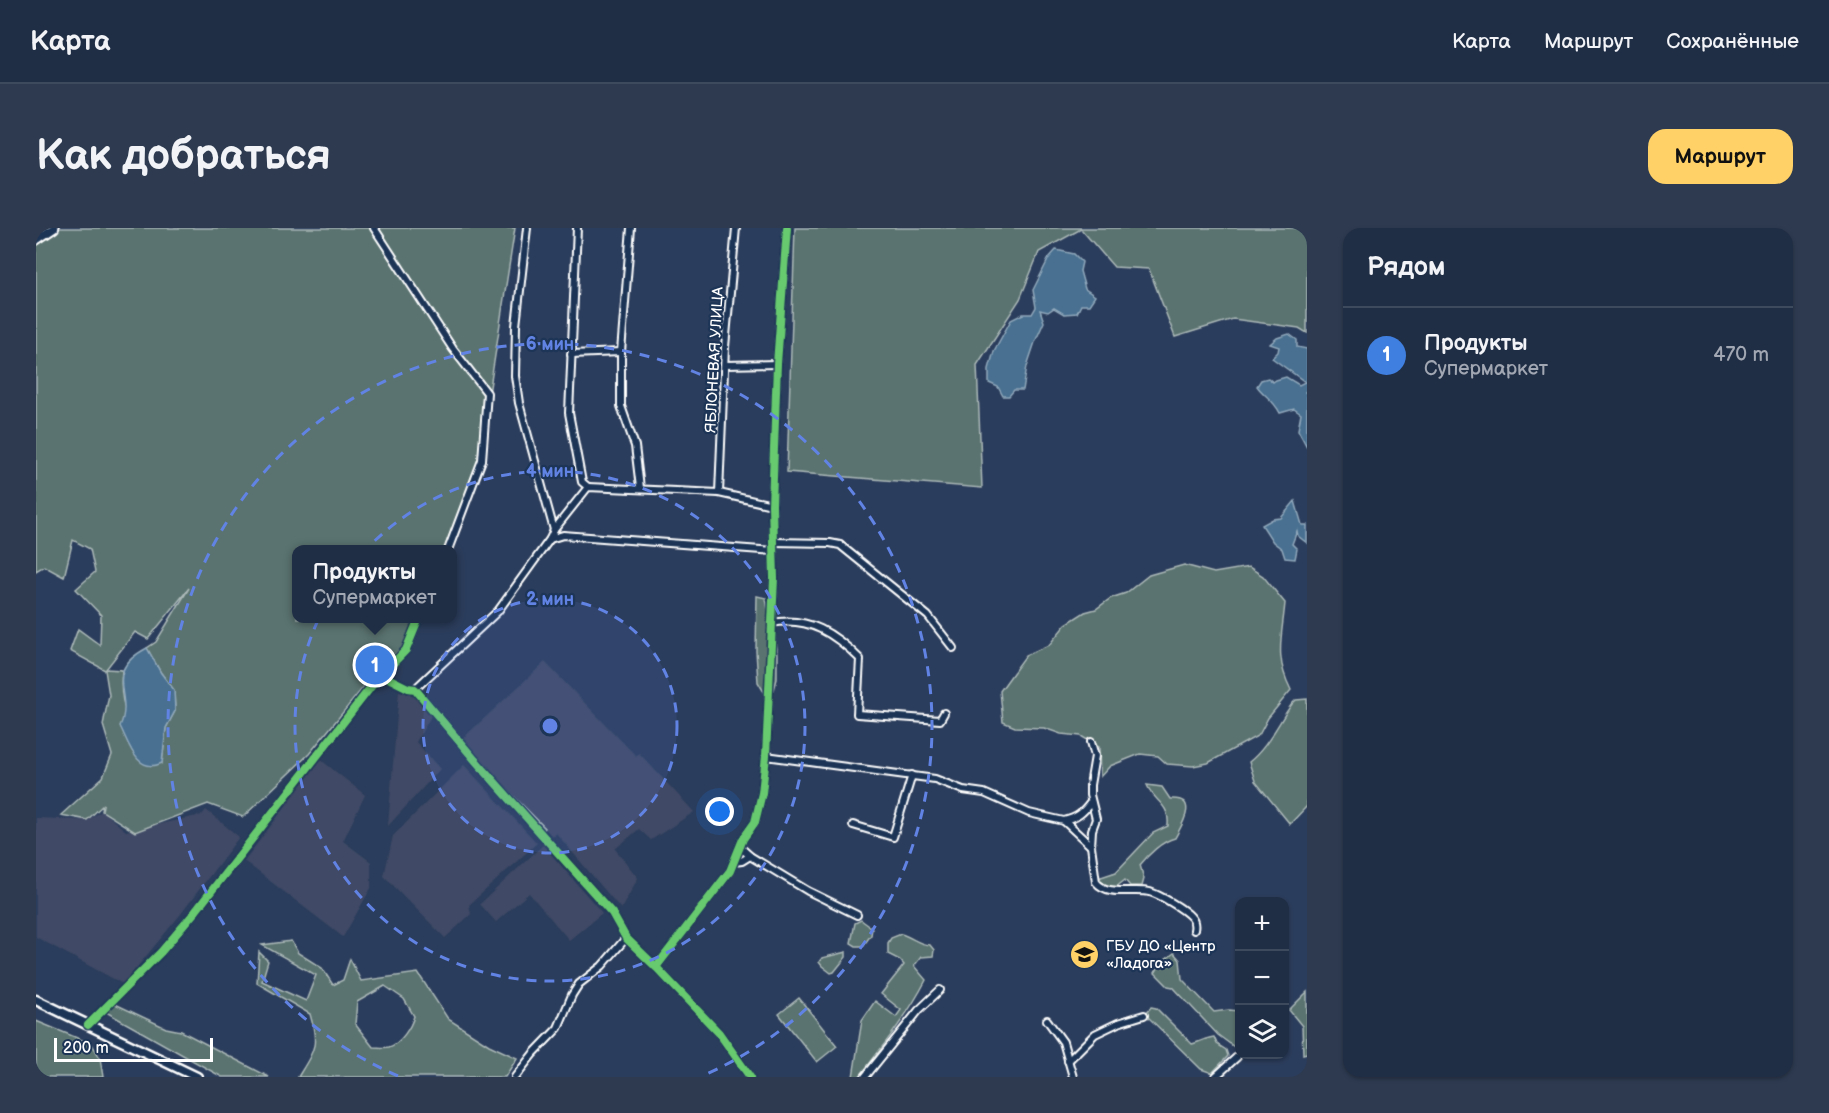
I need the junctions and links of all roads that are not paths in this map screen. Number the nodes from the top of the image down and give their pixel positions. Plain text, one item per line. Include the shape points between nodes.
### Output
1 (54, 228) edge
2 (374, 228) edge
3 (526, 228) edge
4 (577, 228) edge
5 (631, 228) edge
6 (736, 228) edge
7 (787, 228) edge
8 (36, 240) edge
9 (621, 352) junction
10 (571, 354) junction
11 (777, 364) junction
12 (725, 365) junction
13 (588, 487) junction
14 (640, 488) junction
15 (719, 494) junction
16 (772, 505) junction
17 (554, 530) junction
18 (550, 539) junction
19 (773, 542) junction
20 (450, 545) edge
21 (773, 551) junction
22 (417, 623) edge
23 (772, 623) junction
24 (953, 648) dead end
25 (382, 675) junction
26 (415, 689) junction
27 (945, 713) dead end
28 (1091, 742) dead end
29 (766, 756) junction
30 (912, 774) junction
31 (1091, 802) junction
32 (1064, 821) junction
33 (853, 825) dead end
34 (1091, 846) junction
35 (740, 847) junction
36 (750, 856) junction
37 (734, 862) junction
38 (857, 915) dead end
39 (1194, 930) dead end
40 (626, 938) junction
41 (656, 967) junction
42 (940, 990) dead end
43 (36, 1000) edge
44 (1144, 1015) dead end
45 (1047, 1020) dead end
46 (88, 1025) junction
47 (1235, 1059) edge
48 (1068, 1061) junction
49 (197, 1077) edge
50 (515, 1077) edge
51 (750, 1077) edge
52 (865, 1077) edge
53 (1073, 1077) edge
54 (1215, 1077) edge

1 - 8 street
2 - 20 street via 453,349 487,393 482,460
3 - 17 street via 515,376
4 - 10 street
5 - 9 street
6 - 12 street, ЯБЛОНЕВАЯ УЛИЦА
7 - 11 street
9 - 10 street
9 - 14 street via 621,406 635,446
10 - 13 street via 569,413 582,482
11 - 12 street
11 - 16 street
12 - 15 street, ЯБЛОНЕВАЯ УЛИЦА
13 - 14 street
13 - 17 street
14 - 15 street
15 - 16 street
16 - 19 street
17 - 18 street
18 - 21 street via 563,535
18 - 26 street via 498,611
19 - 21 street
19 - 24 street via 840,545 928,616
21 - 23 street
22 - 25 street via 405,650
23 - 27 street via 789,620 825,630 847,645 860,659 857,714 940,720
23 - 29 street
25 - 26 street
25 - 46 street via 195,912
26 - 40 street via 612,913
28 - 31 street via 1095,756
29 - 30 street
29 - 35 street via 759,812
30 - 32 street via 984,793 1023,811
30 - 33 street via 893,837
31 - 32 street via 1076,818
31 - 34 street via 1096,819
32 - 34 street
34 - 39 street via 1099,886 1111,891 1157,894 1191,917
35 - 36 street
35 - 37 street
36 - 37 street
36 - 38 street
37 - 41 street
40 - 41 street
40 - 50 street via 602,966 583,979 558,1028
41 - 51 street via 718,1033
42 - 52 street
43 - 46 main road
44 - 48 street via 1095,1034
45 - 48 street via 1063,1042
46 - 49 main road
47 - 54 street
48 - 53 street

